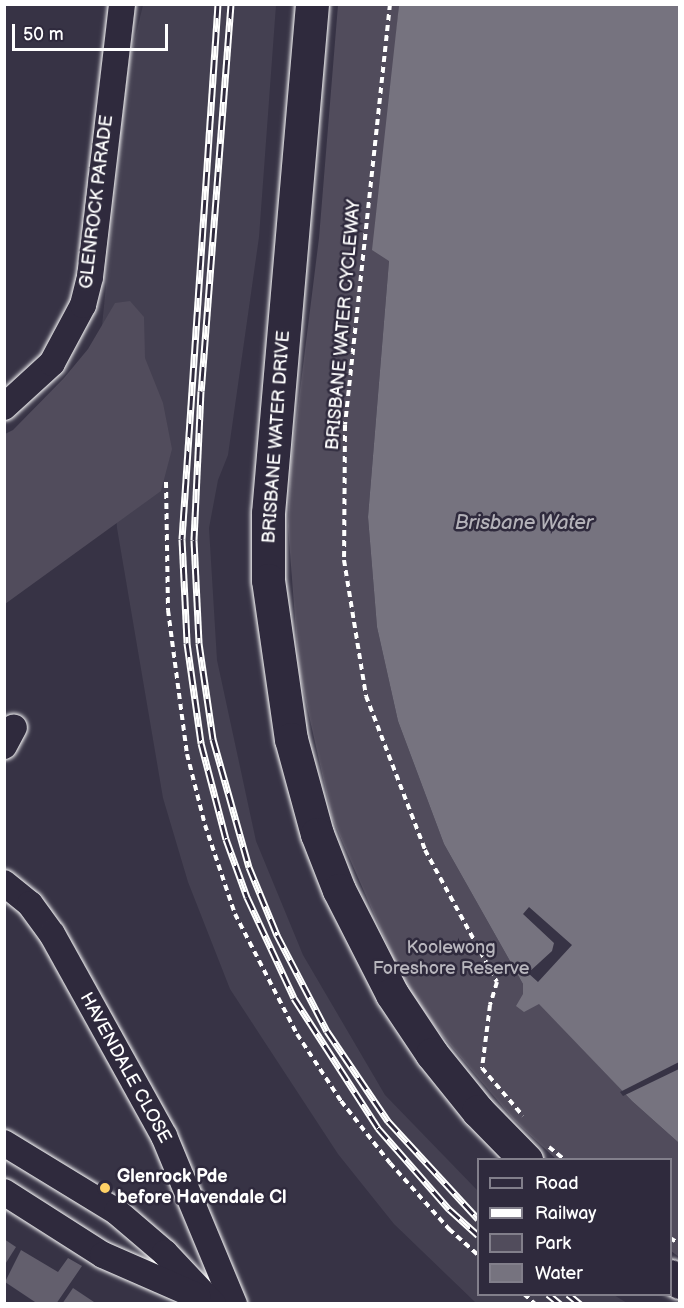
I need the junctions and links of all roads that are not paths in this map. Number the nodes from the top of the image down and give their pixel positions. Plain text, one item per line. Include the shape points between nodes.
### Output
1 (122, 4) edge
2 (312, 4) edge
3 (4, 407) edge
4 (4, 883) edge
5 (4, 1143) edge
6 (534, 1149) edge
7 (4, 1192) edge
8 (212, 1304) edge
9 (234, 1304) edge

1 - 3 street, GLENROCK PARADE via 90,277 83,305 52,363 16,401
2 - 6 main road, BRISBANE WATER DRIVE via 268,513 270,591 291,739 311,813 339,890 392,994 478,1111
4 - 9 street, HAVENDALE CLOSE via 30,904 52,934 164,1136
5 - 8 street via 117,1212 165,1253
7 - 8 street via 103,1255

